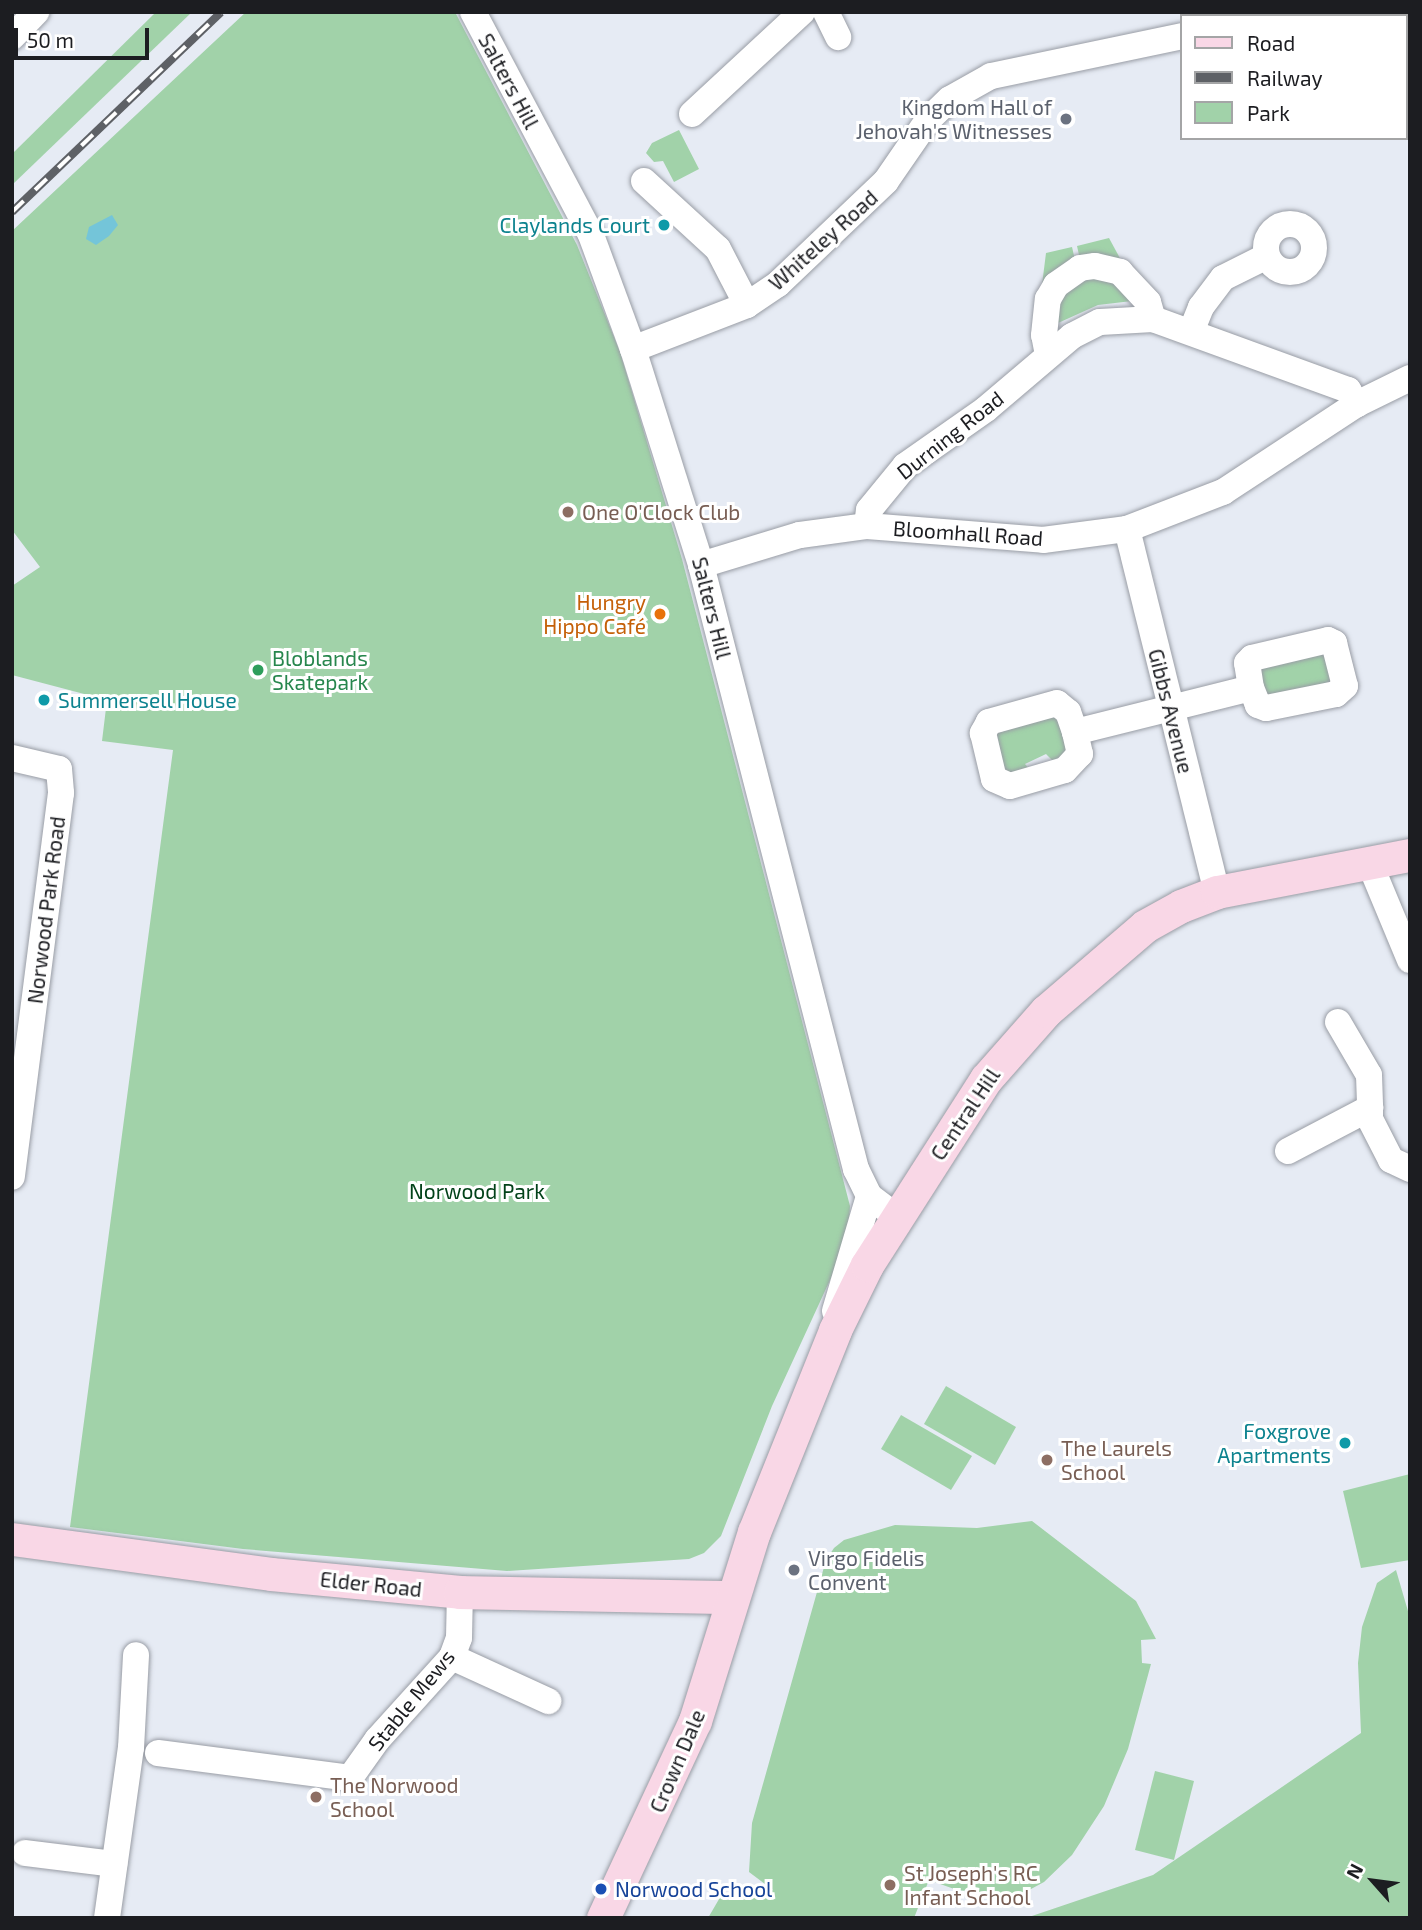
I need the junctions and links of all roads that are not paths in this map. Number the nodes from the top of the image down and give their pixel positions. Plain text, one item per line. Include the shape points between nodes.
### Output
1 (36, 12) edge
2 (473, 12) edge
3 (802, 12) edge
4 (826, 12) edge
5 (1180, 34) edge
6 (12, 37) edge
7 (838, 37) dead end
8 (692, 114) dead end
9 (644, 181) dead end
10 (1267, 256) dead end
11 (747, 305) junction
12 (1153, 319) junction
13 (1191, 332) junction
14 (633, 349) junction
15 (1048, 355) junction
16 (1410, 378) edge
17 (1357, 404) junction
18 (867, 526) junction
19 (1127, 529) junction
20 (701, 565) junction
21 (1251, 688) dead end
22 (1171, 709) junction
23 (1075, 732) dead end
24 (12, 758) edge
25 (1410, 855) edge
26 (1370, 864) junction
27 (1217, 892) junction
28 (1410, 960) edge
29 (1338, 1022) dead end
30 (1370, 1108) junction
31 (1288, 1151) dead end
32 (1410, 1169) edge
33 (12, 1177) edge
34 (869, 1196) junction
35 (897, 1217) junction
36 (835, 1330) junction
37 (12, 1539) edge
38 (460, 1592) junction
39 (732, 1597) junction
40 (136, 1655) dead end
41 (452, 1657) junction
42 (548, 1701) dead end
43 (158, 1753) dead end
44 (24, 1853) dead end
45 (114, 1864) junction
46 (107, 1918) edge
47 (603, 1918) edge

1 - 6 street
2 - 14 street, Salters Hill via 591,235
3 - 8 street
4 - 7 street
5 - 11 street, Whiteley Road via 991,76 950,99 928,120 886,181 848,223
9 - 11 street via 718,249
10 - 13 street via 1223,278 1201,307
11 - 14 street, Whiteley Road
12 - 13 street, Durning Road
12 - 15 street, Durning Road via 1100,322
12 - 15 street via 1148,302 1120,272 1080,268 1056,285 1048,299 1044,335
13 - 17 street, Durning Road via 1348,390
14 - 20 street, Salters Hill
15 - 18 street, Durning Road via 986,409 905,467 869,510
16 - 17 street, Bloomhall Road
17 - 19 street, Bloomhall Road via 1223,492
18 - 19 street, Bloomhall Road via 1043,540
18 - 20 street, Bloomhall Road via 800,536
19 - 22 street, Gibbs Avenue
20 - 34 street, Salters Hill via 846,1129
21 - 22 street
22 - 23 street
22 - 27 street, Gibbs Avenue
24 - 33 street, Norwood Park Road via 59,769 61,793
25 - 26 main road, Central Hill
26 - 27 main road, Central Hill
26 - 28 street
27 - 35 main road, Central Hill via 1145,926 1046,1012 986,1079
29 - 30 street via 1369,1075
30 - 31 street
30 - 32 street via 1370,1119 1391,1160
34 - 35 street
34 - 36 street via 861,1214 859,1240 835,1303
35 - 36 main road, Central Hill
36 - 39 main road, Central Hill via 771,1486
37 - 38 main road, Elder Road via 271,1574
38 - 39 main road, Elder Road
38 - 41 street, Stable Mews via 458,1638
39 - 47 main road, Crown Dale via 695,1721
40 - 45 street via 131,1748
41 - 42 street
41 - 43 street, Stable Mews via 350,1778
44 - 45 street
45 - 46 street

